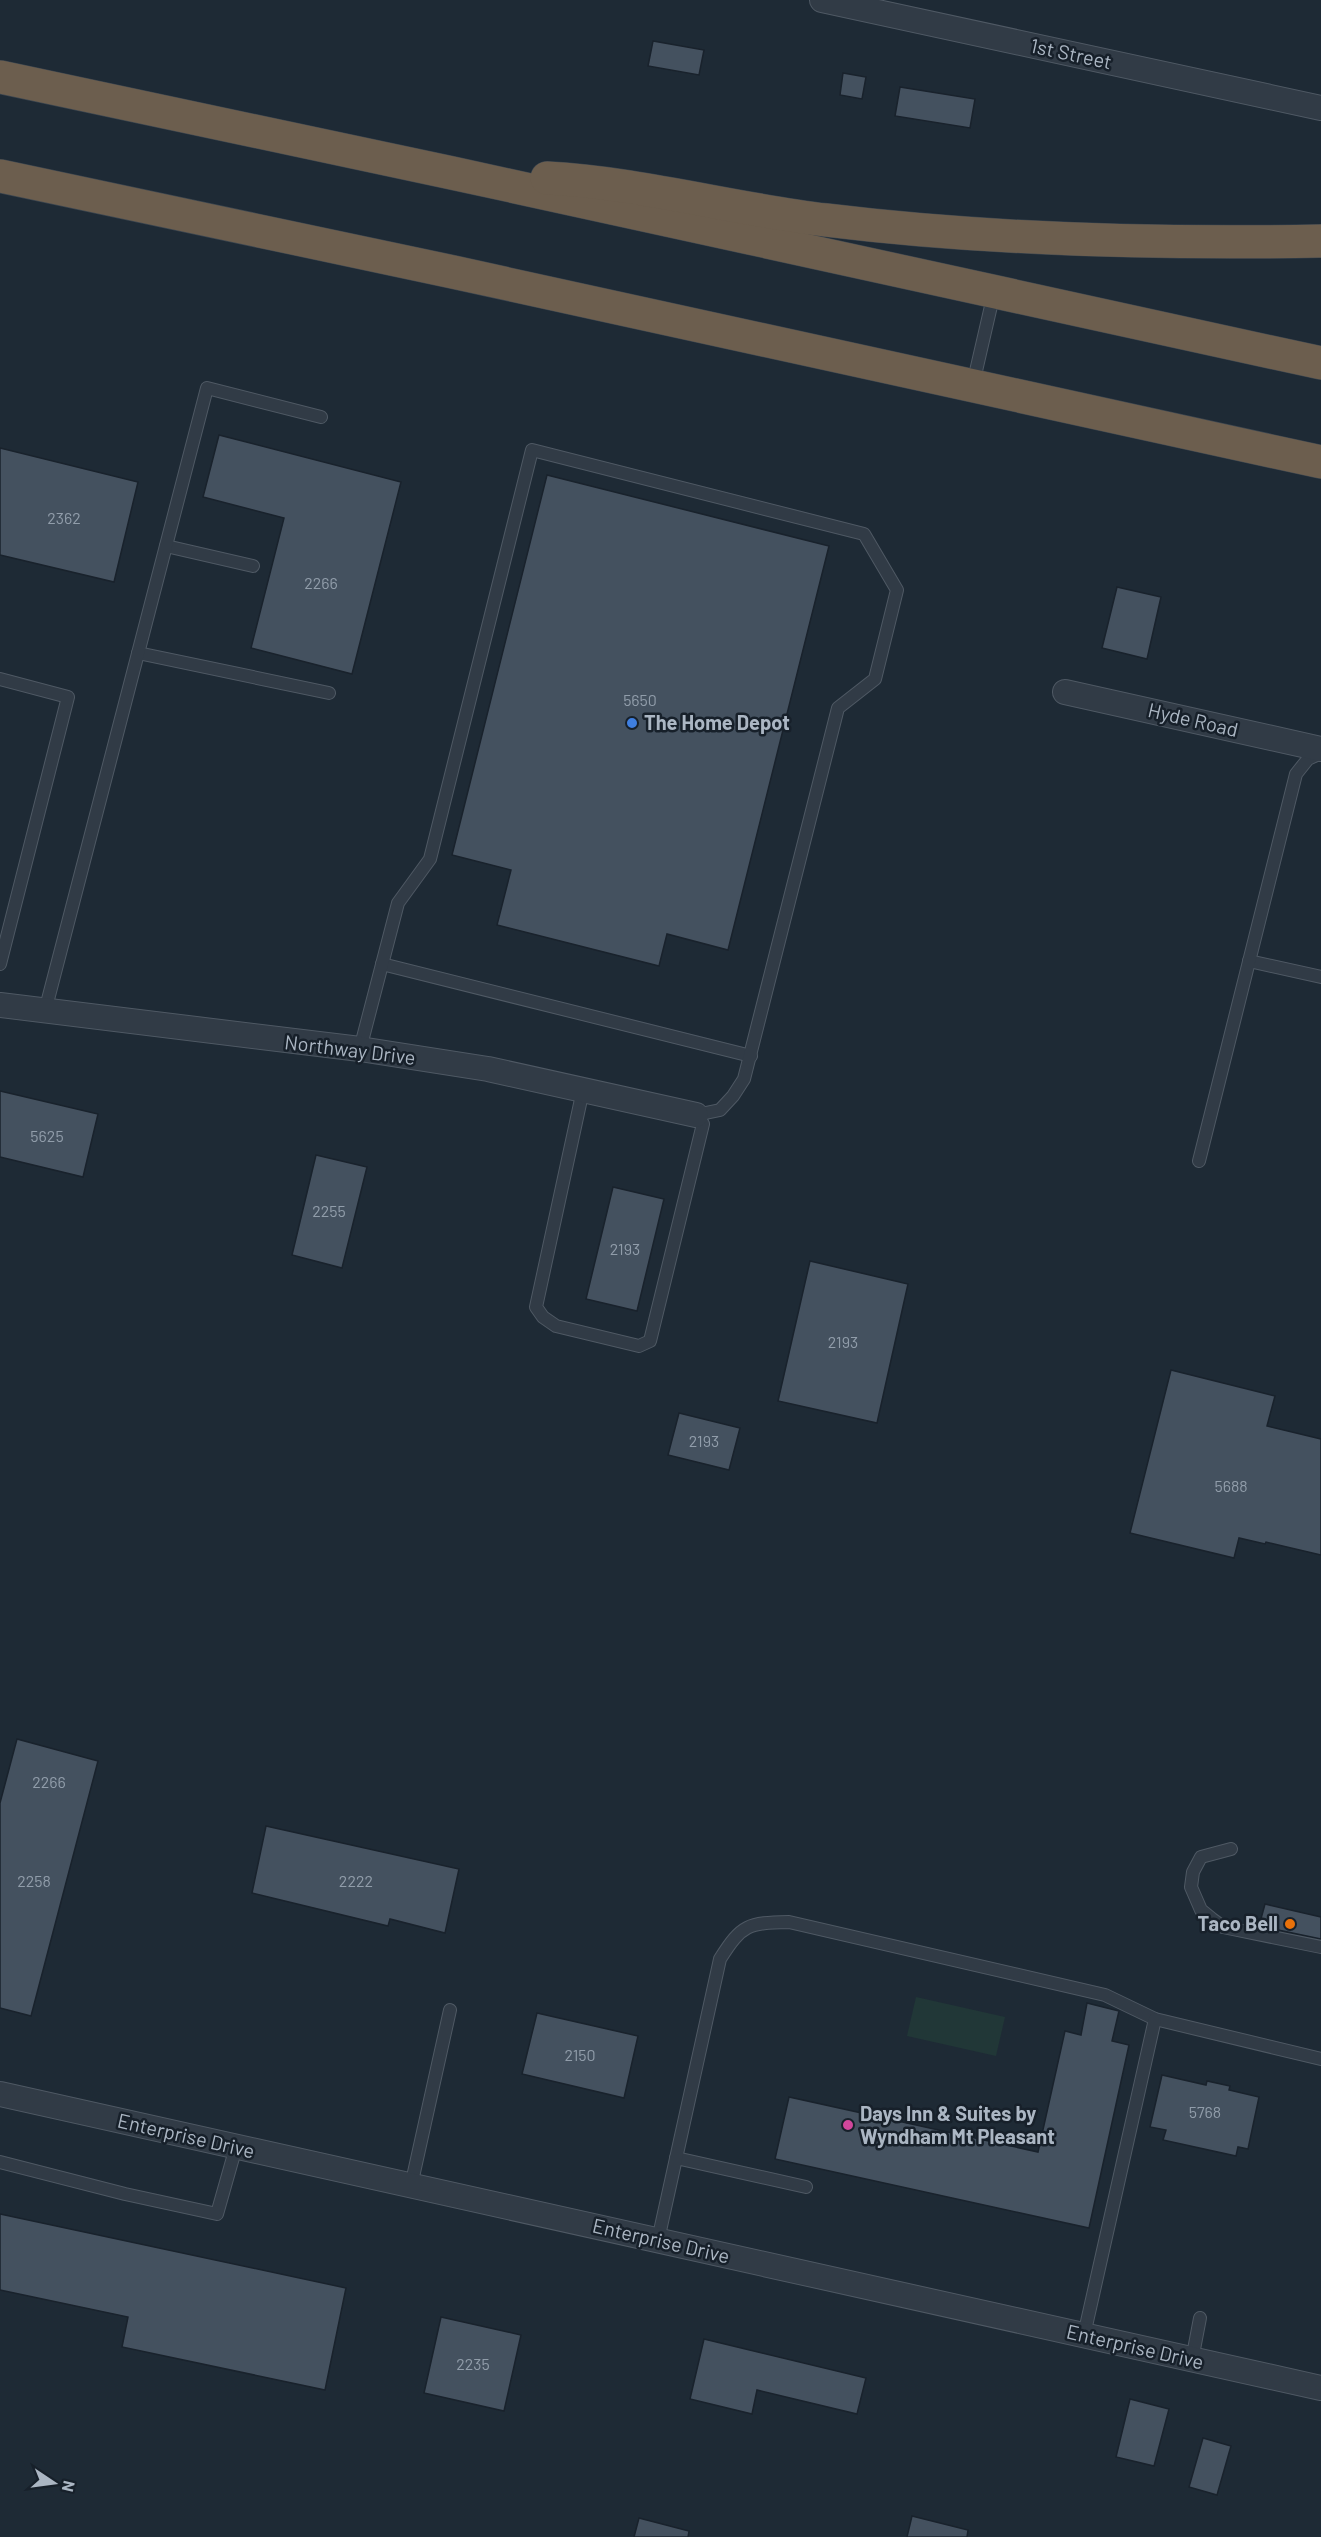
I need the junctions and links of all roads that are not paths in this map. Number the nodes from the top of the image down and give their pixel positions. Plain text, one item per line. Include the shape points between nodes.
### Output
1 (822, 0) edge
2 (0, 78) edge
3 (1321, 108) edge
4 (452, 173) junction
5 (0, 176) edge
6 (1321, 240) edge
7 (994, 291) junction
8 (1321, 363) edge
9 (973, 386) junction
10 (321, 417) dead end
11 (1321, 462) edge
12 (166, 546) junction
13 (253, 566) dead end
14 (138, 653) junction
15 (0, 679) edge
16 (1065, 692) dead end
17 (329, 693) dead end
18 (1321, 751) edge
19 (1249, 961) junction
20 (0, 964) edge
21 (382, 964) junction
22 (1321, 977) edge
23 (0, 1005) edge
24 (45, 1011) junction
25 (360, 1049) junction
26 (751, 1056) junction
27 (583, 1090) junction
28 (696, 1115) junction
29 (1199, 1161) dead end
30 (1231, 1849) dead end
31 (1321, 1947) edge
32 (450, 2010) dead end
33 (1155, 2019) junction
34 (1321, 2059) edge
35 (0, 2094) edge
36 (236, 2147) junction
37 (676, 2158) junction
38 (0, 2162) edge
39 (411, 2186) junction
40 (806, 2187) dead end
41 (658, 2240) junction
42 (1200, 2318) dead end
43 (1084, 2335) junction
44 (1192, 2360) junction
45 (1321, 2388) edge

1 - 3 street, 1st Street
2 - 4 highway
4 - 6 highway via 593,180 825,220 928,230 1179,243
4 - 7 highway
5 - 9 highway
7 - 8 highway
7 - 9 lane
9 - 11 highway
10 - 12 lane via 207,388
12 - 13 lane
12 - 14 lane
14 - 17 lane
14 - 24 lane
15 - 20 lane via 68,697
16 - 18 street, Hyde Road
18 - 19 lane via 1296,774
19 - 22 lane
19 - 29 lane
21 - 25 lane
21 - 26 lane
21 - 26 lane via 398,903 430,859 532,450 864,534 897,590 875,679 838,708
23 - 24 street, Northway Drive
24 - 25 street, Northway Drive
25 - 27 street, Northway Drive via 488,1069
26 - 28 lane via 744,1079 727,1103 720,1110
27 - 28 street, Northway Drive
27 - 28 lane via 536,1307 556,1326 639,1346 650,1341 680,1224 703,1124
30 - 31 lane via 1201,1857 1193,1872 1191,1887 1201,1910 1223,1927
32 - 39 lane
33 - 34 lane
33 - 37 lane via 1105,1995 789,1922 759,1922 736,1935 720,1959
33 - 43 lane
35 - 36 street, Enterprise Drive
36 - 38 lane via 217,2214
36 - 39 street, Enterprise Drive
37 - 40 lane
37 - 41 lane
39 - 41 street, Enterprise Drive
41 - 43 street, Enterprise Drive
42 - 44 lane
43 - 44 street, Enterprise Drive
44 - 45 street, Enterprise Drive

